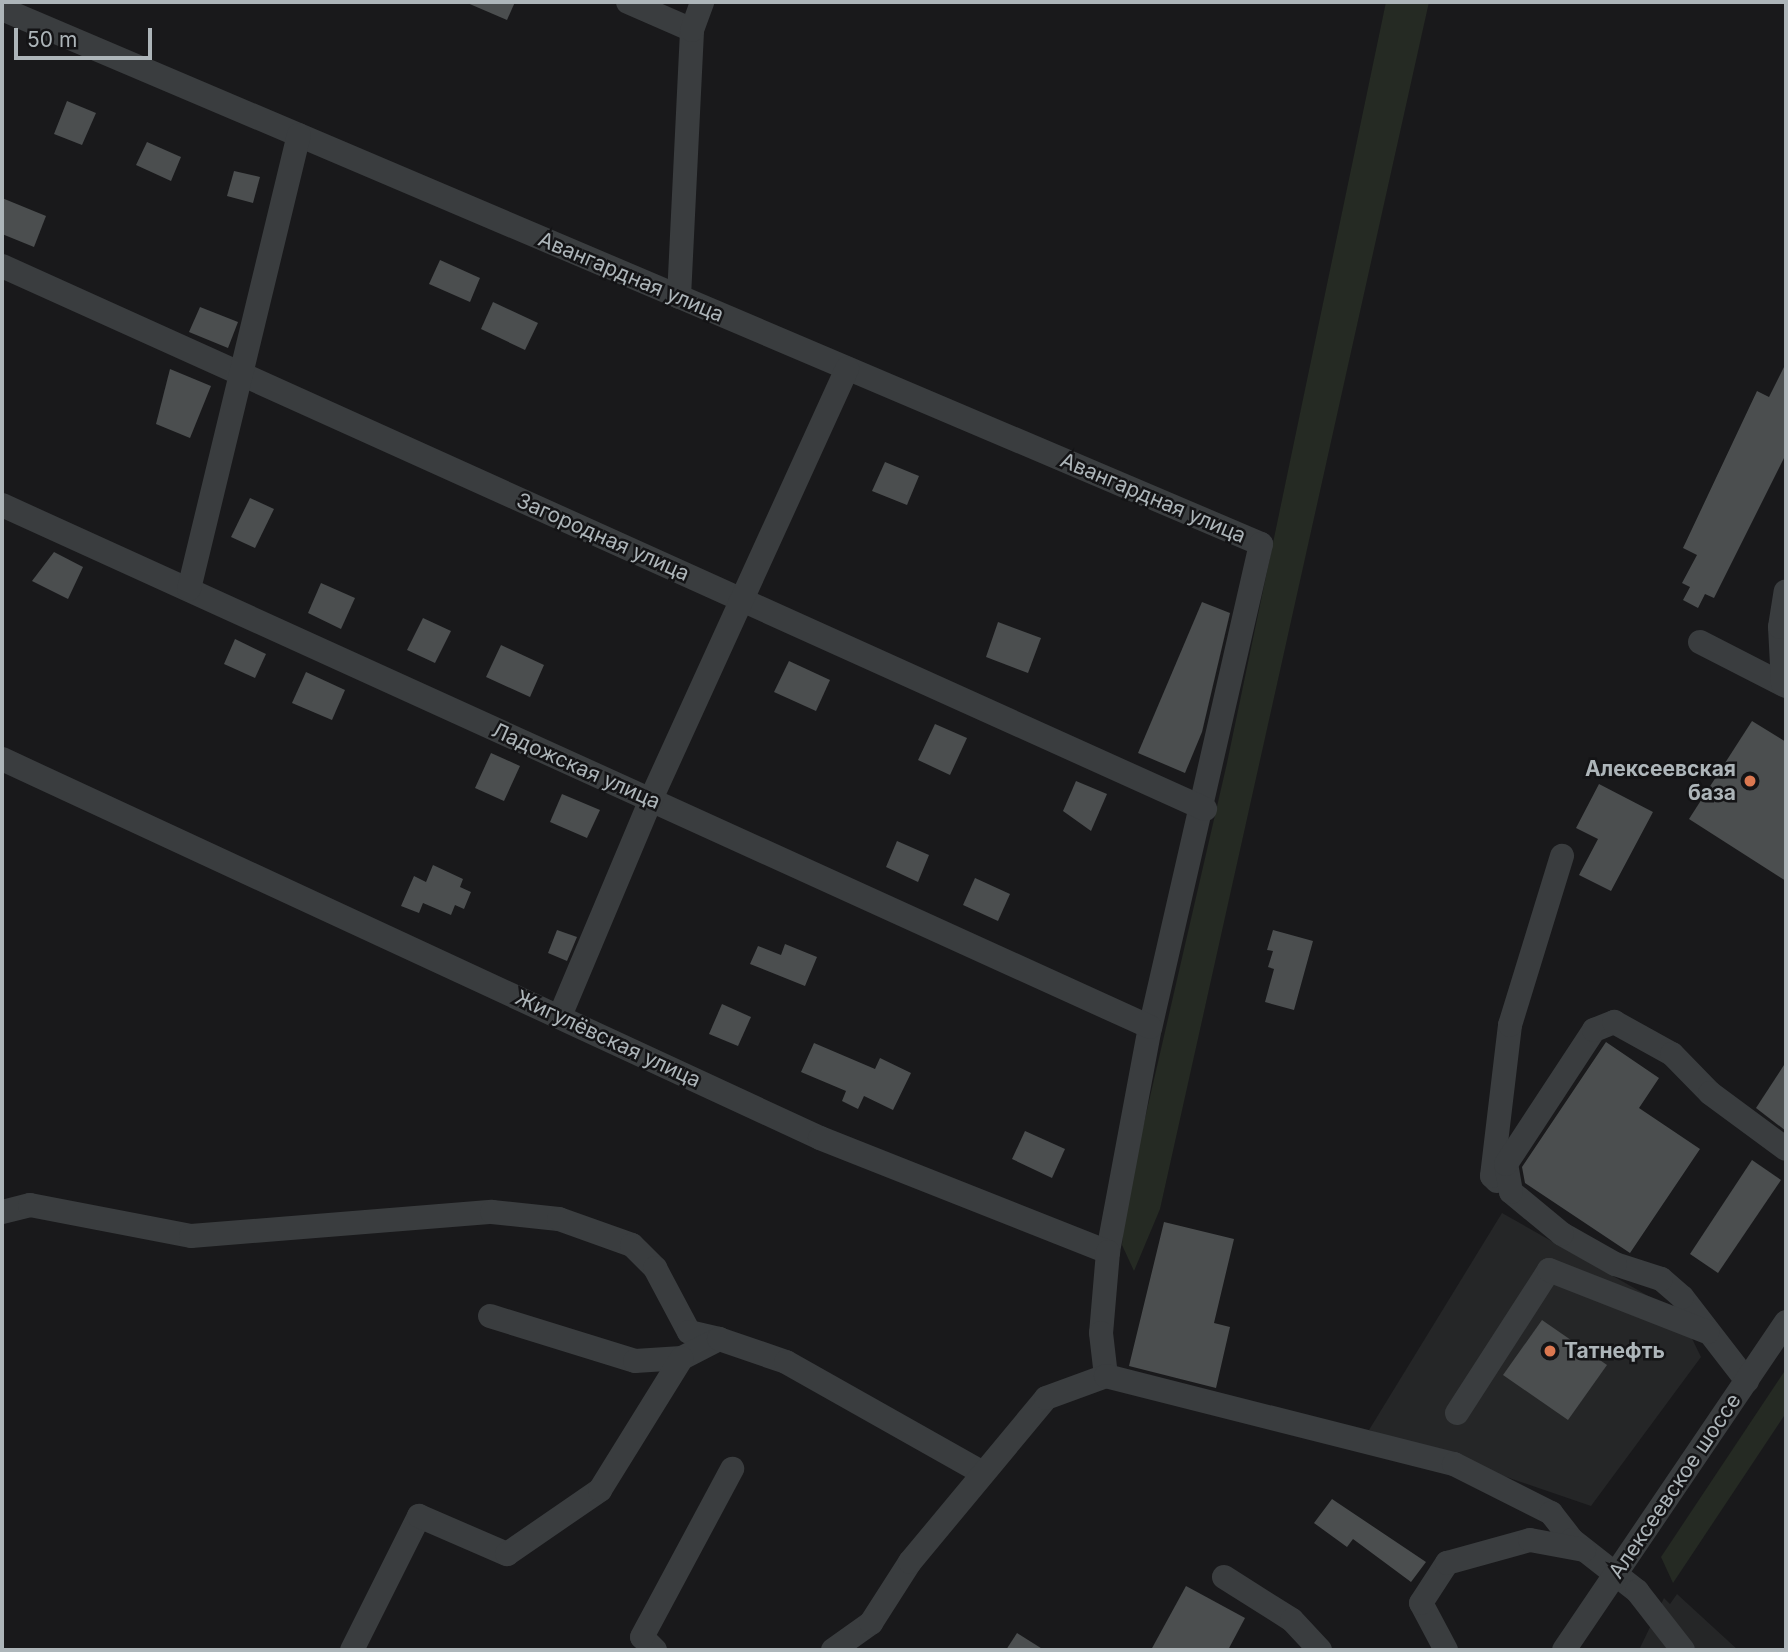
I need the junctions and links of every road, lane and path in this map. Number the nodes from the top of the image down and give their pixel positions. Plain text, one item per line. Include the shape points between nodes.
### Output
1 (628, 2) edge
2 (702, 2) edge
3 (2, 9) edge
4 (692, 30) junction
5 (299, 135) junction
6 (2, 266) edge
7 (678, 297) junction
8 (848, 368) junction
9 (245, 376) junction
10 (2, 505) edge
11 (189, 589) junction
12 (1786, 591) edge
13 (743, 601) junction
14 (1700, 642) dead end
15 (1785, 685) edge
16 (2, 759) edge
17 (651, 799) junction
18 (1205, 809) junction
19 (1562, 856) dead end
20 (561, 1016) junction
21 (1150, 1027) junction
22 (1786, 1149) edge
23 (1511, 1192) junction
24 (2, 1212) edge
25 (1108, 1252) junction
26 (490, 1316) dead end
27 (1786, 1322) edge
28 (1708, 1332) junction
29 (719, 1339) junction
30 (682, 1358) junction
31 (1106, 1376) junction
32 (1747, 1381) junction
33 (1457, 1413) dead end
34 (732, 1469) dead end
35 (983, 1473) junction
36 (1584, 1550) junction
37 (1614, 1575) junction
38 (1224, 1577) dead end
39 (1577, 1644) edge
40 (352, 1650) edge
41 (656, 1650) edge
42 (833, 1650) edge
43 (1320, 1650) edge
44 (1446, 1650) edge
45 (1683, 1650) edge

1 - 4 street
2 - 4 street
3 - 5 street, Авангардная улица
4 - 7 street
5 - 7 street, Авангардная улица
5 - 9 street
6 - 9 street, Загородная улица
7 - 8 street, Авангардная улица
8 - 13 street
8 - 18 street, Авангардная улица via 1261,544
9 - 11 street
9 - 13 street, Загородная улица
10 - 11 street, Ладожская улица
11 - 17 street, Ладожская улица
12 - 15 street via 1780,627
13 - 17 street
13 - 18 street, Загородная улица
14 - 15 street
16 - 20 street, Жигулёвская улица
17 - 20 street
17 - 21 street, Ладожская улица
18 - 21 street
19 - 23 street via 1510,1025 1492,1176
20 - 25 street, Жигулёвская улица via 820,1138
21 - 25 street
22 - 23 street via 1710,1093 1672,1054 1614,1022 1594,1030 1531,1118 1506,1164
23 - 28 street via 1562,1234 1615,1264 1661,1279
24 - 29 street via 30,1205 191,1236 492,1212 559,1219 632,1245 655,1268 690,1332
25 - 31 street via 1101,1333
26 - 30 street via 635,1362
27 - 32 street, Алексеевское шоссе
28 - 32 street
28 - 33 street via 1549,1270
29 - 30 street
29 - 35 street via 786,1362
30 - 40 street via 600,1490 507,1554 419,1516
31 - 35 street via 1046,1398
31 - 36 street via 1454,1464 1551,1513
32 - 37 street, Алексеевское шоссе
34 - 41 street via 642,1637
35 - 42 street via 911,1562 871,1623
36 - 37 street
36 - 44 street via 1530,1540 1447,1563 1421,1603
37 - 39 street, Алексеевское шоссе
37 - 45 street via 1637,1591
38 - 43 street via 1292,1620

